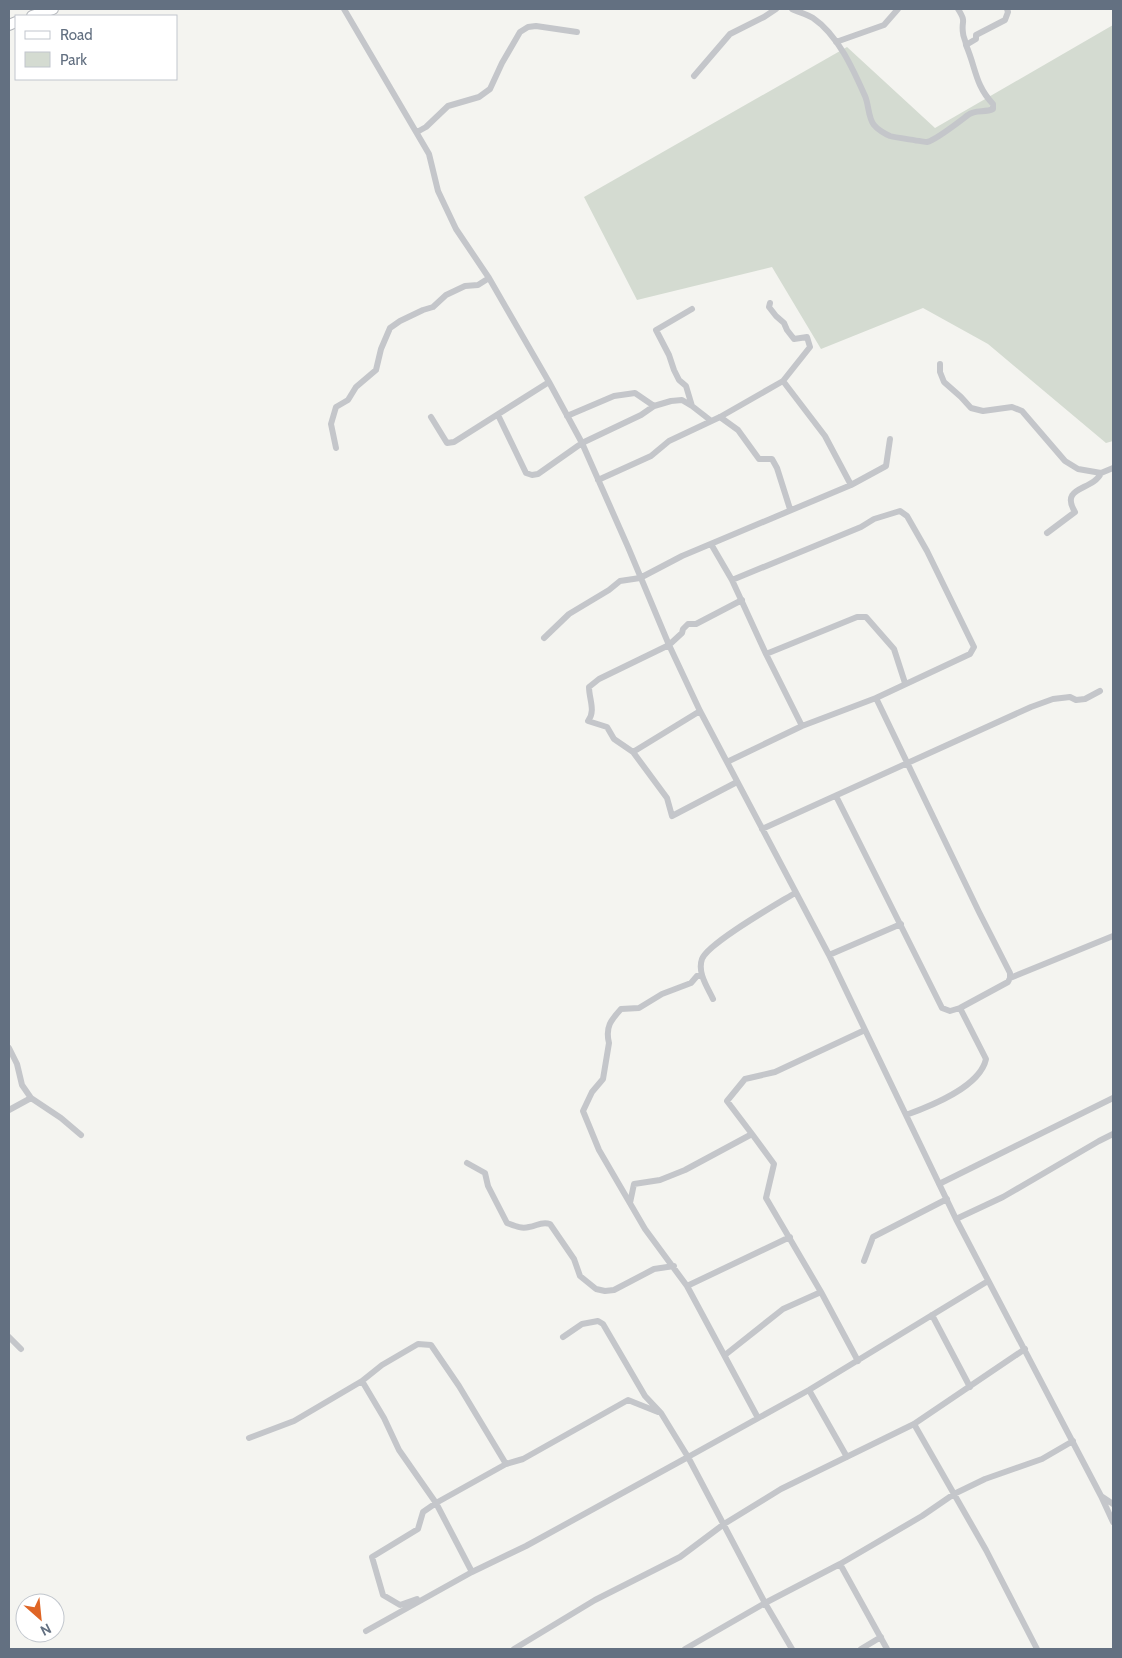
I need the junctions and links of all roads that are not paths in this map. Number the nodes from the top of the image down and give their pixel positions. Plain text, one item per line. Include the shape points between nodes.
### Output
1 (53, 9) edge
2 (344, 9) edge
3 (776, 9) edge
4 (792, 9) edge
5 (898, 9) edge
6 (958, 9) edge
7 (1006, 9) edge
8 (35, 15) edge
9 (577, 32) dead end
10 (836, 42) junction
11 (966, 45) junction
12 (694, 76) dead end
13 (417, 132) junction
14 (489, 278) junction
15 (770, 303) dead end
16 (692, 309) dead end
17 (940, 364) dead end
18 (783, 381) junction
19 (549, 382) junction
20 (654, 406) junction
21 (692, 406) junction
22 (498, 415) junction
23 (568, 416) junction
24 (431, 417) dead end
25 (720, 417) junction
26 (710, 420) junction
27 (890, 439) dead end
28 (582, 443) junction
29 (336, 448) dead end
30 (1113, 468) edge
31 (1101, 474) junction
32 (598, 480) junction
33 (851, 485) junction
34 (790, 509) junction
35 (1047, 533) dead end
36 (712, 544) junction
37 (640, 578) junction
38 (732, 580) junction
39 (742, 600) junction
40 (544, 638) dead end
41 (669, 645) junction
42 (766, 654) junction
43 (905, 683) junction
44 (1100, 691) dead end
45 (876, 698) junction
46 (700, 711) junction
47 (802, 726) junction
48 (633, 752) junction
49 (727, 762) junction
50 (907, 764) junction
51 (737, 782) junction
52 (836, 796) junction
53 (762, 829) junction
54 (795, 893) junction
55 (901, 924) junction
56 (1113, 936) edge
57 (829, 955) junction
58 (702, 975) junction
59 (1010, 978) junction
60 (713, 999) dead end
61 (960, 1008) junction
62 (865, 1030) junction
63 (9, 1048) edge
64 (31, 1098) junction
65 (1113, 1098) edge
66 (9, 1110) edge
67 (906, 1115) junction
68 (752, 1134) junction
69 (1113, 1134) edge
70 (81, 1135) dead end
71 (467, 1163) dead end
72 (940, 1184) junction
73 (947, 1199) junction
74 (630, 1203) junction
75 (956, 1218) junction
76 (790, 1237) junction
77 (864, 1261) dead end
78 (674, 1266) junction
79 (988, 1281) junction
80 (687, 1286) junction
81 (821, 1292) junction
82 (932, 1315) junction
83 (9, 1337) edge
84 (563, 1337) dead end
85 (21, 1349) dead end
86 (1025, 1349) junction
87 (725, 1355) junction
88 (858, 1361) junction
89 (362, 1381) junction
90 (970, 1386) junction
91 (809, 1390) junction
92 (661, 1413) junction
93 (758, 1418) junction
94 (914, 1424) junction
95 (249, 1438) dead end
96 (1073, 1442) junction
97 (688, 1457) junction
98 (847, 1457) junction
99 (506, 1464) junction
100 (954, 1494) junction
101 (1101, 1496) junction
102 (436, 1503) junction
103 (1113, 1504) edge
104 (1113, 1522) edge
105 (724, 1524) junction
106 (840, 1564) junction
107 (472, 1572) junction
108 (438, 1590) junction
109 (765, 1603) junction
110 (366, 1631) dead end
111 (881, 1637) junction
112 (696, 1647) edge
113 (514, 1649) edge
114 (685, 1649) edge
115 (792, 1649) edge
116 (861, 1649) edge
117 (887, 1649) edge
118 (1038, 1649) edge

1 - 8 main road
2 - 13 street
3 - 12 street via 730,34
4 - 10 street via 812,17
5 - 10 street via 884,25
6 - 11 street via 964,22 962,34
7 - 11 street via 1005,20 976,35 976,39
9 - 13 street via 528,27 520,32 490,89 479,97 448,106
10 - 11 street via 866,98 874,125 890,137 925,143 969,114 993,109 976,78
13 - 14 street via 429,154 438,191 456,230
14 - 19 street
14 - 29 street via 446,295 433,307 390,328 376,370 356,387 348,400 336,407 331,424
15 - 18 street via 769,307 794,339 807,337 810,347
16 - 21 street via 656,330 679,380 686,386
17 - 31 street via 944,382 971,408 983,412 1012,407 1022,411 1065,461 1078,469
18 - 25 street
18 - 33 street via 825,436
19 - 22 street
19 - 23 street
20 - 21 street via 682,400
20 - 23 street via 635,393 614,396
20 - 28 street
21 - 26 street
22 - 24 street via 447,443
22 - 28 street via 526,473 532,475
23 - 28 street
25 - 26 street
25 - 34 street via 738,430 759,459 772,459
26 - 32 street via 669,441 651,456
27 - 33 street via 886,466
28 - 32 street
30 - 31 street
31 - 35 street via 1099,479 1073,493 1070,499 1075,512
32 - 37 street
33 - 34 street
34 - 36 street
36 - 37 street
36 - 38 street
37 - 40 street via 620,581 569,614
37 - 41 street
38 - 39 street
38 - 43 street via 900,511 907,516 927,551 974,647 970,654
39 - 41 street via 696,624 688,624
39 - 42 street
41 - 46 street
41 - 48 street via 599,679 589,688 592,708 588,721 607,727 614,739
42 - 43 street via 857,617 866,617 894,649
42 - 47 street
43 - 45 street
44 - 50 street via 1085,699 1053,699 1031,707
45 - 47 street
45 - 50 street
46 - 48 street
46 - 49 street
47 - 49 street
48 - 51 street via 667,798 672,816
49 - 51 street
50 - 52 street
50 - 59 street
51 - 53 street
52 - 53 street
52 - 55 street
53 - 54 street
54 - 57 street
54 - 58 street via 721,940 702,958
55 - 57 street
55 - 61 street via 942,1008 950,1011
56 - 59 street
57 - 62 street
58 - 60 street
58 - 74 street via 639,1008 621,1009 608,1026 610,1043 603,1079 582,1111 599,1150
59 - 61 street
61 - 67 street via 986,1059 984,1068 965,1086
62 - 67 street
62 - 68 street via 775,1072 745,1079 727,1101
63 - 64 street via 22,1085
64 - 66 street
64 - 70 street
65 - 72 street
67 - 72 street
68 - 74 street via 685,1170 660,1180 634,1184
68 - 76 street via 774,1164 766,1198
69 - 75 street via 1003,1197
71 - 78 street via 485,1174 507,1223 521,1228 543,1222 550,1224 574,1258 580,1276 596,1288 614,1290 654,1269
72 - 73 street
73 - 75 street
73 - 77 street via 873,1237
74 - 78 street
75 - 79 street
76 - 80 street
76 - 81 street
78 - 80 street
79 - 82 street
79 - 86 street
80 - 87 street
81 - 87 street via 783,1309
81 - 88 street
82 - 88 street
82 - 90 street
83 - 85 street
84 - 92 street via 582,1324 598,1321 603,1324 645,1396
86 - 90 street
86 - 96 street
87 - 93 street
88 - 91 street
89 - 95 street via 294,1421
89 - 99 street via 418,1344 431,1345
89 - 102 street via 399,1450
90 - 94 street
91 - 93 street
91 - 98 street
92 - 97 street
92 - 99 street via 628,1400 522,1459
93 - 97 street
94 - 98 street
94 - 100 street
96 - 100 street via 1042,1459
96 - 101 street
97 - 105 street
97 - 107 street
98 - 105 street via 782,1489
99 - 102 street
100 - 106 street
100 - 118 street
101 - 103 street
101 - 104 street
102 - 107 street
102 - 108 street via 423,1512 418,1529 372,1558 383,1595 400,1605
105 - 109 street
105 - 113 street via 680,1557 595,1600
106 - 109 street
106 - 111 street
107 - 108 street
108 - 110 street
109 - 112 street
109 - 115 street
111 - 116 street
111 - 117 street
112 - 114 street

